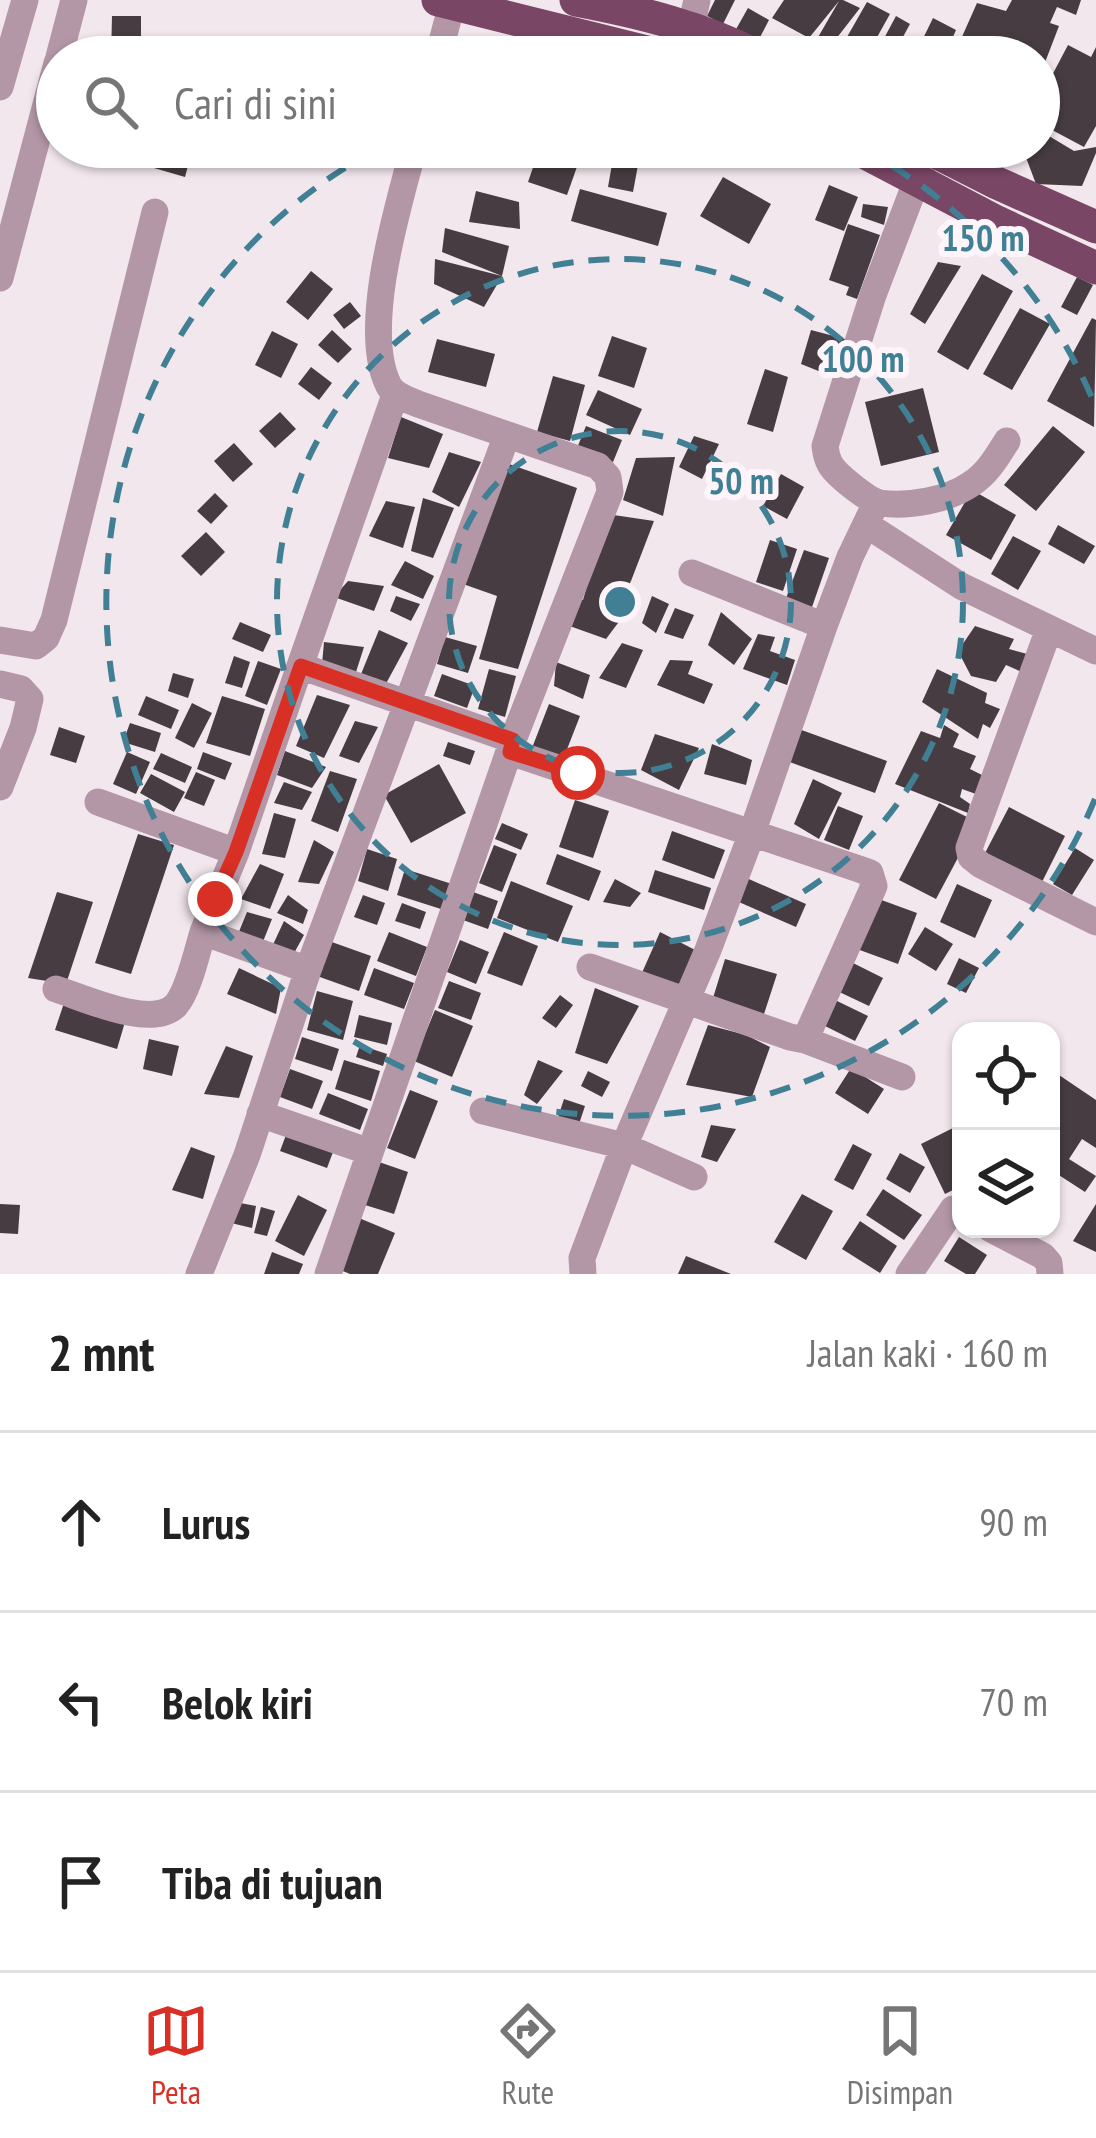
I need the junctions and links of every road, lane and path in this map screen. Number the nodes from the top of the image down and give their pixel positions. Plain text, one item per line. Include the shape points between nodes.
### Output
1 (25, 0) edge
2 (74, 0) edge
3 (576, 0) edge
4 (448, 1) edge
5 (694, 14) edge
6 (64, 36) edge
7 (442, 36) edge
8 (585, 36) edge
9 (723, 36) edge
10 (0, 87) edge
11 (36, 143) edge
12 (409, 168) edge
13 (893, 168) edge
14 (920, 168) edge
15 (971, 168) edge
16 (916, 180) junction
17 (155, 212) dead end
18 (1096, 227) edge
19 (1096, 268) edge
20 (0, 278) edge
21 (395, 394) junction
22 (507, 435) junction
23 (1007, 441) dead end
24 (871, 514) junction
25 (692, 574) dead end
26 (824, 626) junction
27 (1049, 629) junction
28 (0, 640) edge
29 (35, 646) junction
30 (1096, 651) edge
31 (301, 666) junction
32 (12, 688) edge
33 (408, 705) junction
34 (512, 746) junction
35 (0, 787) edge
36 (98, 802) dead end
37 (752, 833) junction
38 (236, 852) junction
39 (1096, 922) edge
40 (202, 932) junction
41 (590, 967) dead end
42 (308, 970) junction
43 (56, 989) dead end
44 (688, 1000) junction
45 (805, 1040) junction
46 (902, 1077) dead end
47 (483, 1111) dead end
48 (260, 1114) junction
49 (624, 1146) junction
50 (370, 1153) junction
51 (694, 1177) dead end
52 (952, 1216) edge
53 (1009, 1238) edge
54 (199, 1274) edge
55 (328, 1274) edge
56 (583, 1274) edge
57 (909, 1274) edge
58 (1050, 1274) edge

1 - 10 street
2 - 6 street
3 - 5 highway
4 - 7 street
4 - 8 highway
5 - 9 highway
11 - 20 street
12 - 21 street via 379,317
13 - 16 highway
14 - 16 street
15 - 18 highway
16 - 19 highway
16 - 24 street via 825,446 827,460
17 - 29 street via 54,620
21 - 22 street
21 - 31 street
22 - 33 street
22 - 34 street via 598,466 610,492
23 - 24 street via 974,483
24 - 26 street
24 - 27 street via 961,586
25 - 26 street
26 - 37 street
27 - 30 street
27 - 39 street via 969,848 981,866
28 - 29 street
29 - 32 street
31 - 33 street
31 - 38 street
32 - 35 street via 30,699
33 - 34 street
33 - 42 street
34 - 37 street
34 - 50 street
36 - 38 street
37 - 44 street
37 - 45 street via 860,868 873,880
38 - 40 street
40 - 42 street
40 - 43 street via 175,1007 156,1015
41 - 44 street
42 - 48 street
44 - 45 street
44 - 49 street
45 - 46 street
47 - 49 street
48 - 50 street
48 - 54 street
49 - 51 street
49 - 56 street
50 - 55 street
52 - 57 street
53 - 58 street via 1043,1256

